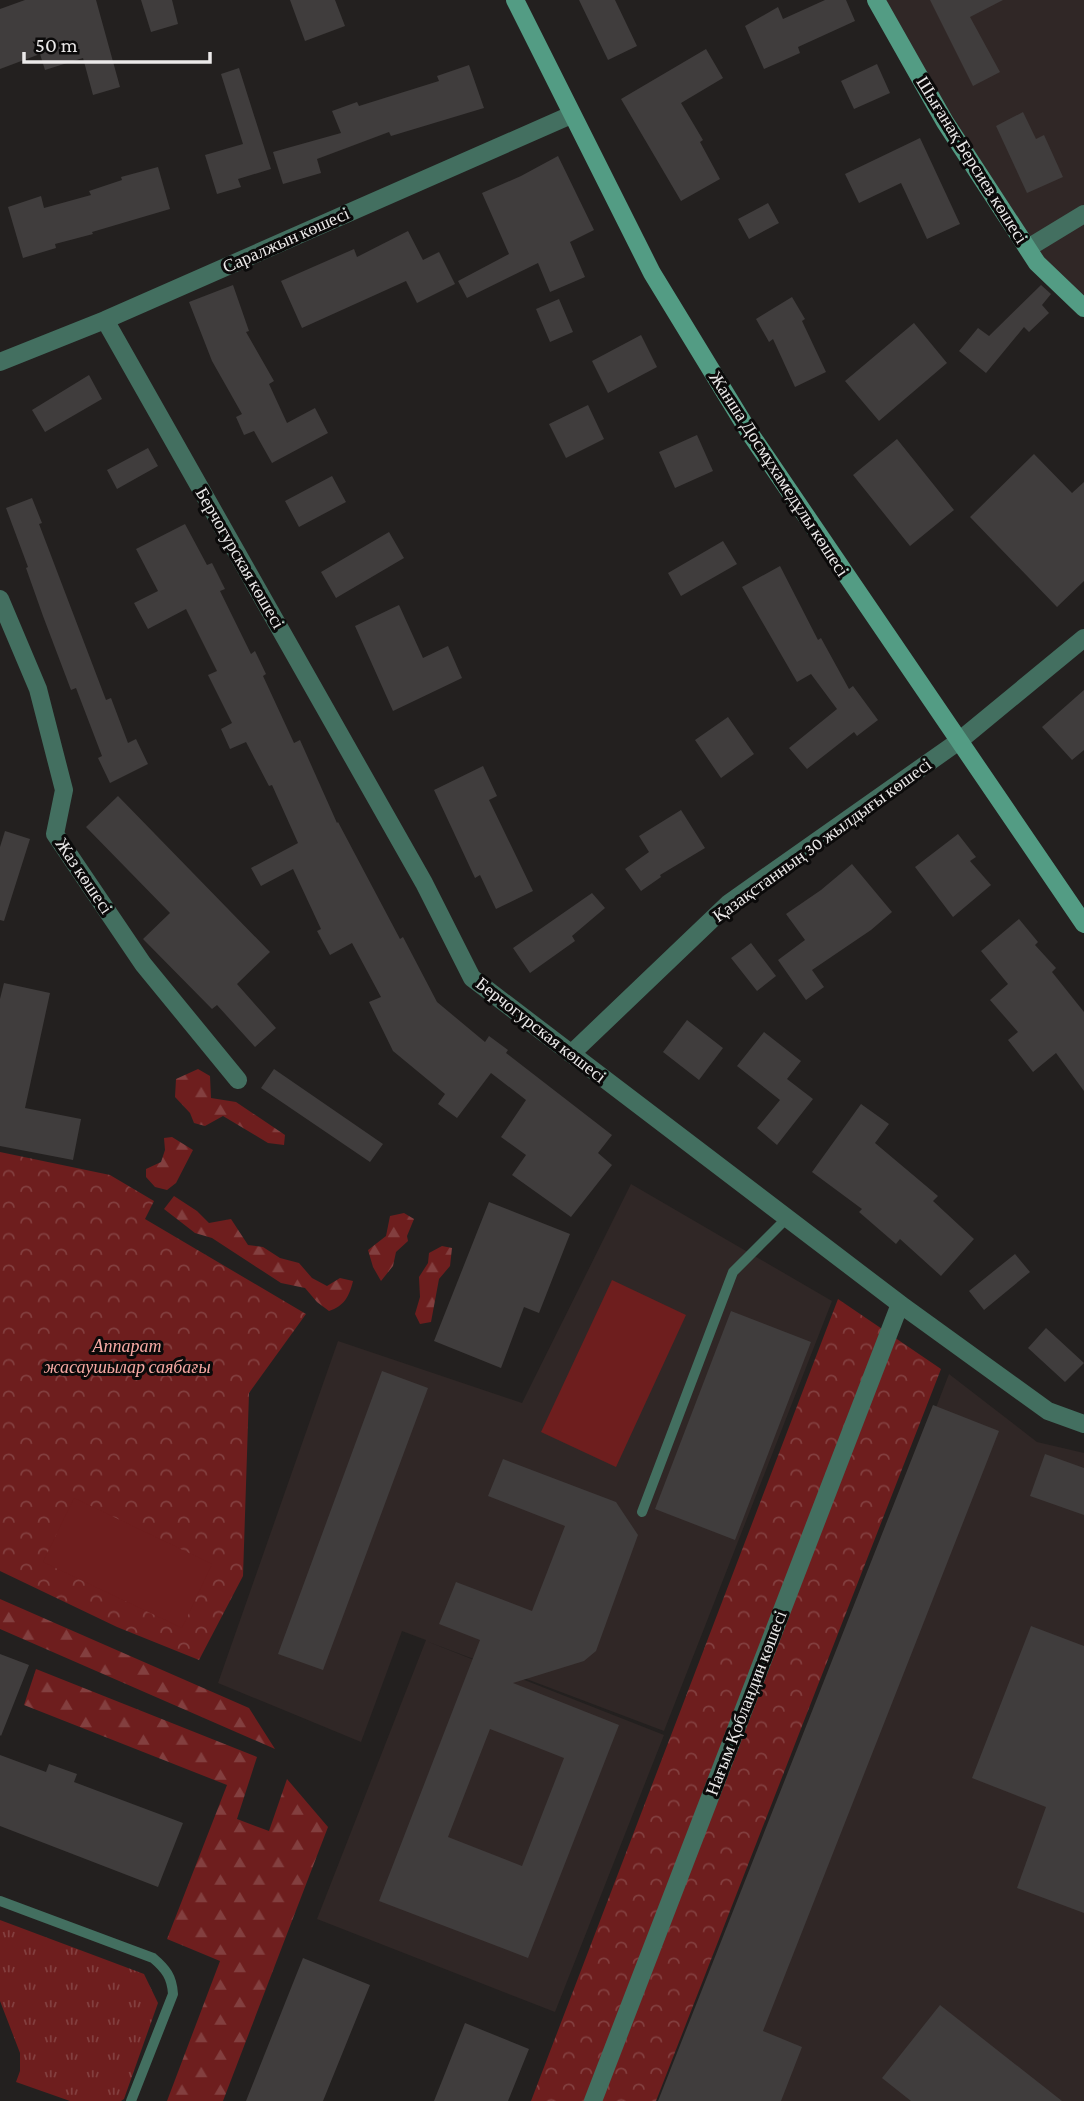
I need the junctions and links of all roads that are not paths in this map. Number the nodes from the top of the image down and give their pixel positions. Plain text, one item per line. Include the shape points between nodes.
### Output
1 (515, 0) edge
2 (876, 0) edge
3 (572, 115) junction
4 (1084, 214) edge
5 (1028, 248) junction
6 (1084, 308) edge
7 (105, 320) junction
8 (0, 362) edge
9 (0, 599) edge
10 (1084, 638) edge
11 (959, 741) junction
12 (1084, 924) edge
13 (571, 1054) junction
14 (238, 1080) dead end
15 (787, 1218) junction
16 (900, 1304) junction
17 (1084, 1424) edge
18 (642, 1512) dead end
19 (0, 1901) edge
20 (131, 2101) edge
21 (593, 2101) edge

1 - 3 street, Жанша Досмұхамедұлы көшесі
2 - 5 street, Шығанақ Берсиев көшесі via 945,122
3 - 7 street, Саралжын көшесі
3 - 11 street, Жанша Досмұхамедұлы көшесі via 652,273 749,432
4 - 5 street
5 - 6 street, Шығанақ Берсиев көшесі via 1037,263
7 - 8 street, Саралжын көшесі
7 - 13 street, Берчогурская көшесі via 424,883 472,978
9 - 14 street, Жаз көшесі via 38,689 64,790 55,834 143,964
10 - 11 street, Қазақстанның 30 жылдығы көшесі
11 - 12 street, Жанша Досмұхамедұлы көшесі
11 - 13 street, Қазақстанның 30 жылдығы көшесі via 729,903
13 - 15 street, Берчогурская көшесі
15 - 16 street, Берчогурская көшесі
15 - 18 lane via 733,1272
16 - 17 street, Берчогурская көшесі via 1048,1410
16 - 21 street, Нағым Қобландин көшесі
19 - 20 lane via 153,1958 166,1969 173,1994

